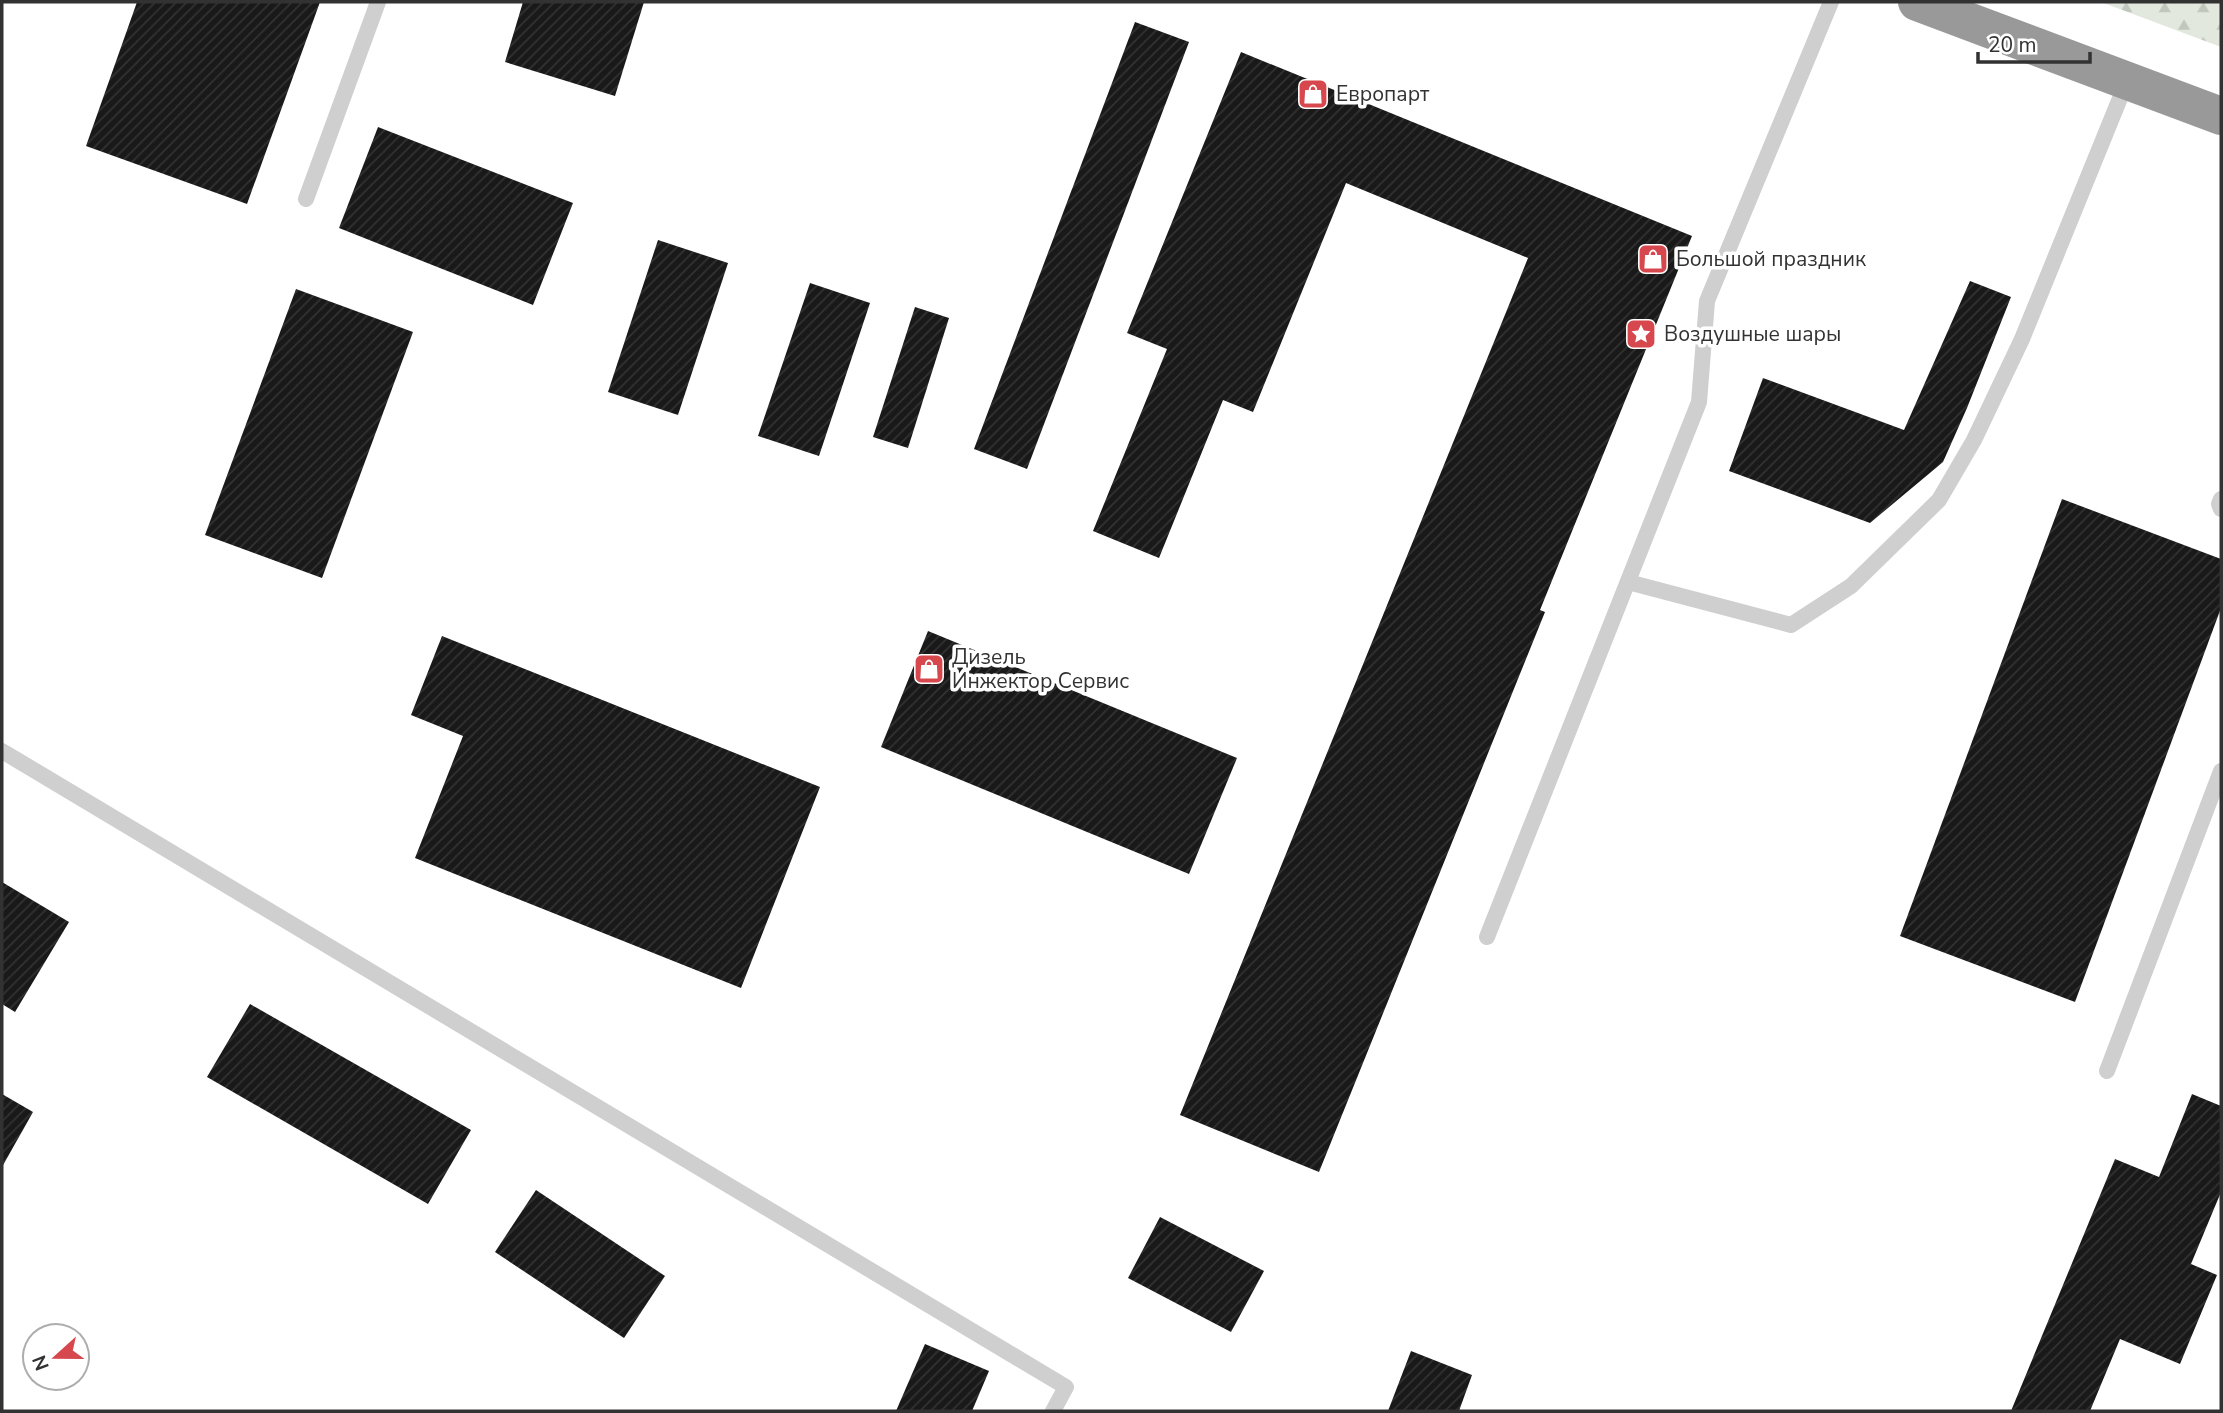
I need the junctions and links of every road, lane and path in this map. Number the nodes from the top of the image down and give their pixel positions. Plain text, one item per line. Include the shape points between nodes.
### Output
1 (378, 2) edge
2 (1831, 2) edge
3 (1917, 2) edge
4 (2127, 80) junction
5 (2221, 116) edge
6 (306, 200) dead end
7 (2221, 499) edge
8 (2221, 509) edge
9 (1628, 582) junction
10 (2, 751) edge
11 (2221, 771) edge
12 (1487, 937) dead end
13 (2107, 1071) dead end
14 (1054, 1411) edge

1 - 6 lane
2 - 9 lane via 1707,301 1699,402
3 - 4 highway
4 - 5 highway
4 - 9 lane via 2022,340 1939,500 1851,586 1791,625
7 - 8 lane
9 - 12 lane
10 - 14 lane via 1066,1387
11 - 13 lane

